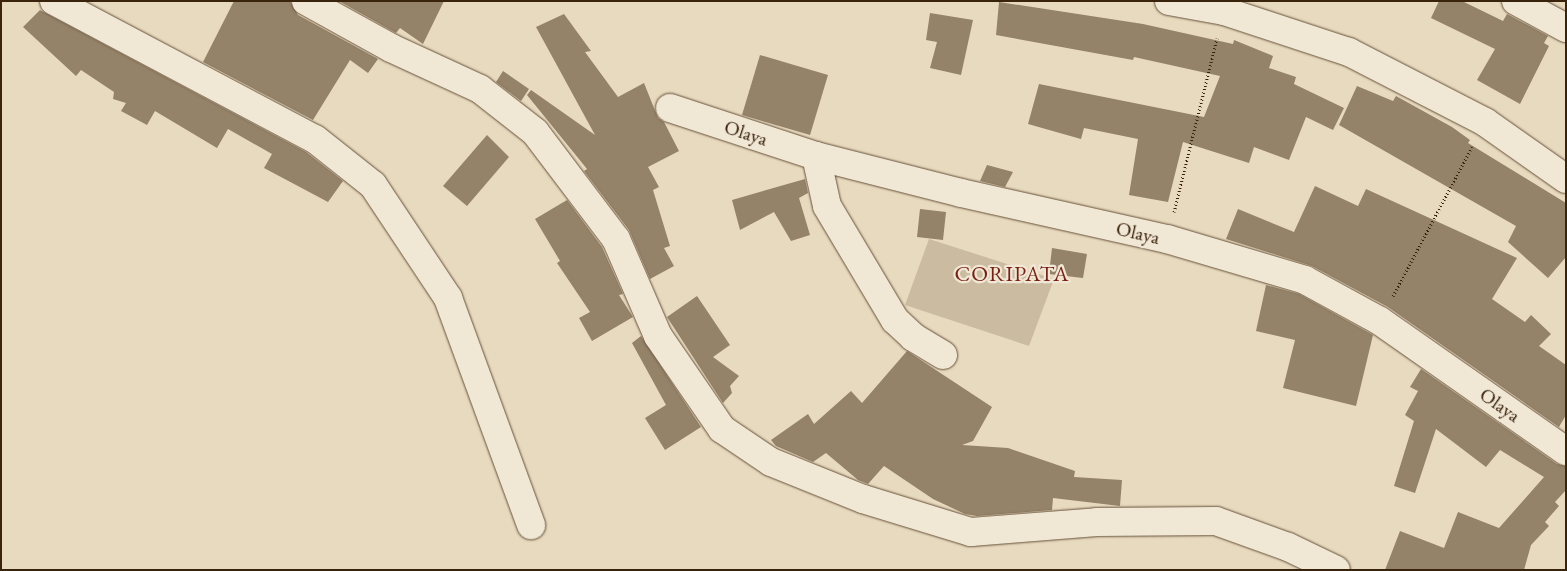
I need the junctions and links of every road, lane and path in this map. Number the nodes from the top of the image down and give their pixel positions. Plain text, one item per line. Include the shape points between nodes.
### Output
1 (54, 1) edge
2 (306, 1) edge
3 (1169, 1) edge
4 (1516, 1) edge
5 (1224, 11) junction
6 (1566, 28) edge
7 (670, 108) dead end
8 (1485, 122) junction
9 (816, 156) junction
10 (1566, 179) edge
11 (1167, 239) junction
12 (1380, 321) junction
13 (943, 355) dead end
14 (1566, 451) edge
15 (531, 525) dead end
16 (1336, 570) edge

1 - 15 street via 315,139 373,185 448,298
2 - 16 street via 392,48 480,90 535,132 616,239 658,336 722,430 771,462 863,499 971,532 1097,522 1216,521 1288,547
3 - 5 street
4 - 6 street
5 - 8 street via 1349,52
5 - 11 path
7 - 9 street, Olaya
8 - 10 street
8 - 12 path
9 - 11 street, Olaya via 961,193
9 - 13 street via 827,206 895,320 913,337
11 - 12 street, Olaya via 1305,280
12 - 14 street, Olaya

